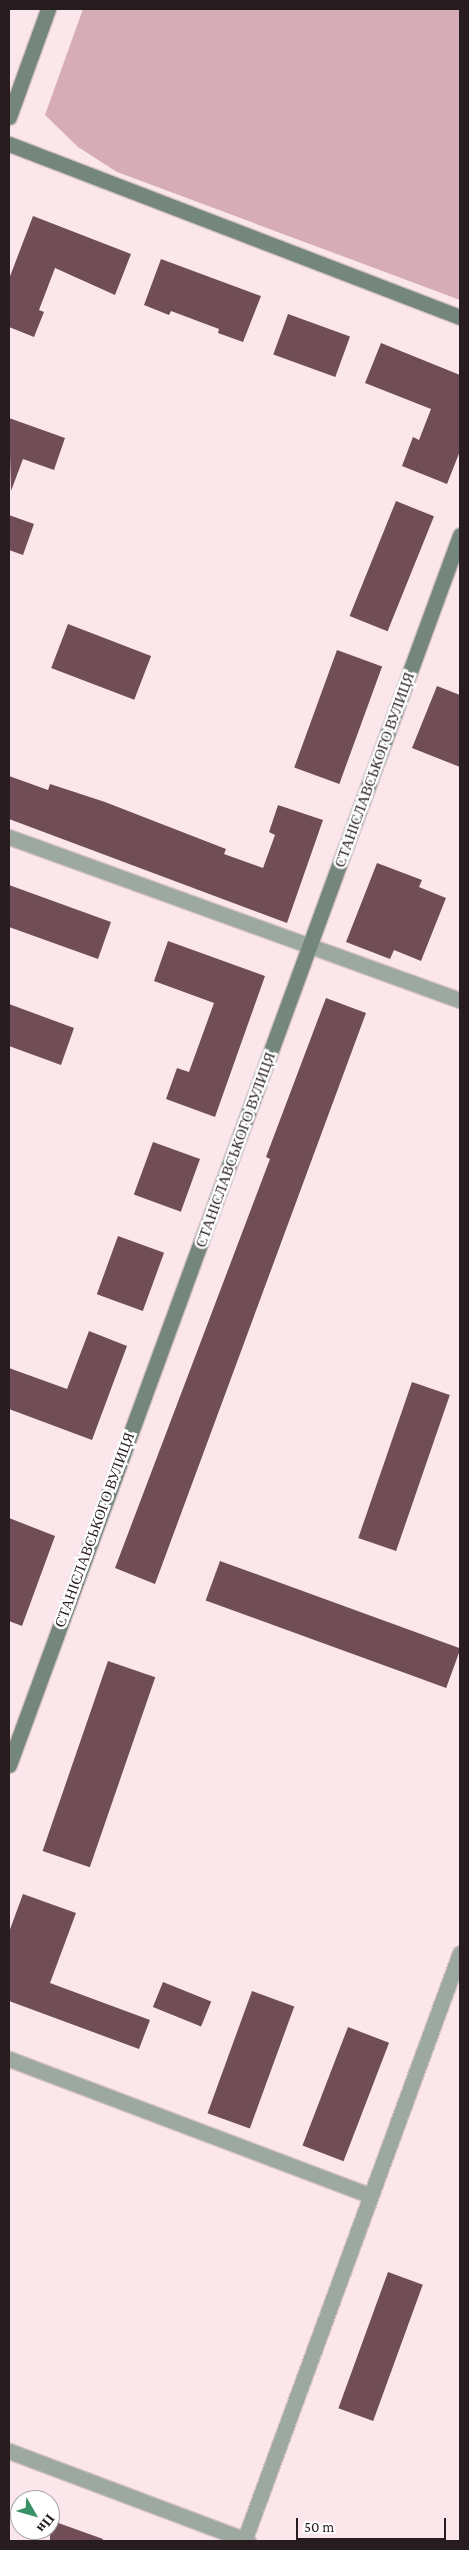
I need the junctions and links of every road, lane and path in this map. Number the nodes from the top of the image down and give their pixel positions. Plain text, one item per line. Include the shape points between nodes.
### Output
1 (48, 9) edge
2 (9, 117) edge
3 (9, 144) edge
4 (460, 317) edge
5 (460, 535) edge
6 (9, 837) edge
7 (312, 945) junction
8 (460, 1000) edge
9 (9, 1765) edge
10 (460, 1953) edge
11 (9, 2059) edge
12 (369, 2196) junction
13 (9, 2451) edge
14 (245, 2541) edge

1 - 2 street
3 - 4 street
5 - 7 street, СТАНІСЛАВСЬКОГО ВУЛИЦЯ
6 - 7 street
7 - 8 street
7 - 9 street, СТАНІСЛАВСЬКОГО ВУЛИЦЯ
10 - 12 street
11 - 12 street
12 - 14 street
13 - 14 street

